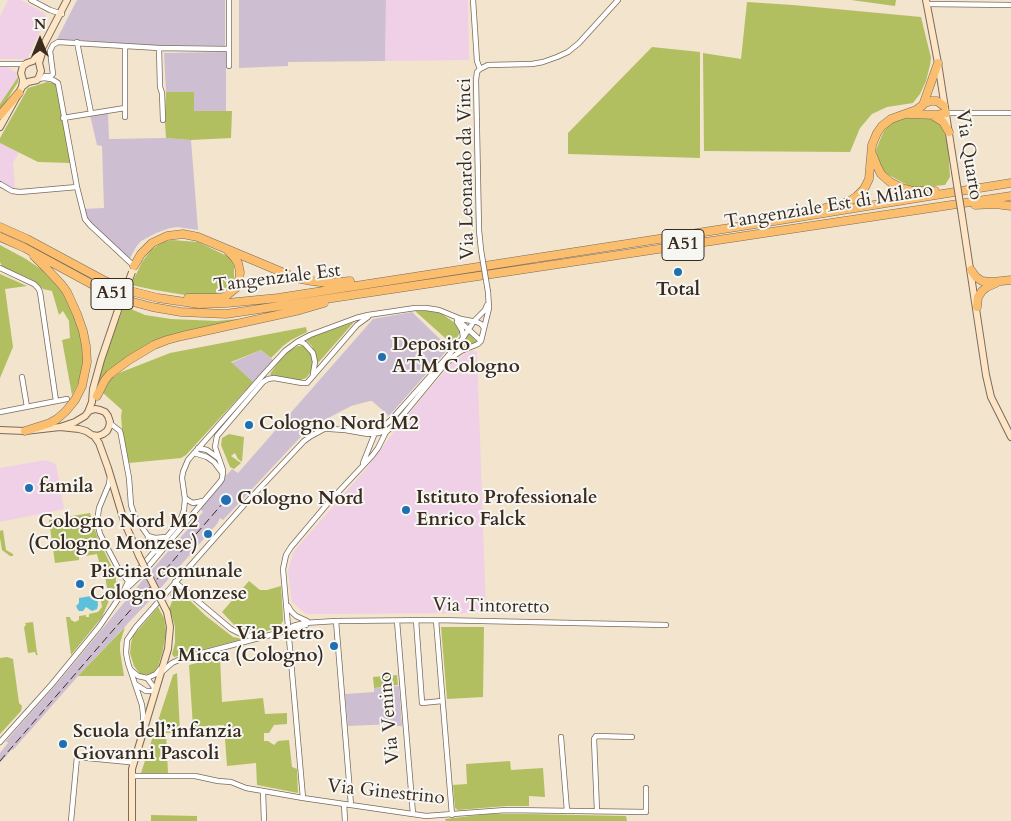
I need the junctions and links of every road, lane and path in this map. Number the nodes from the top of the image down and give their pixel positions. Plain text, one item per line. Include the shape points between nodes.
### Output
1 (31, 0) edge
2 (68, 0) edge
3 (229, 0) edge
4 (473, 0) edge
5 (618, 0) edge
6 (926, 2) edge
7 (1011, 5) edge
8 (59, 16) junction
9 (78, 42) junction
10 (125, 47) junction
11 (159, 48) junction
12 (229, 49) junction
13 (28, 63) junction
14 (0, 64) edge
15 (14, 64) junction
16 (938, 64) junction
17 (229, 66) dead end
18 (40, 68) junction
19 (480, 69) junction
20 (22, 74) junction
21 (34, 81) junction
22 (20, 90) junction
23 (925, 103) junction
24 (125, 108) junction
25 (945, 110) junction
26 (91, 113) junction
27 (902, 114) junction
28 (930, 114) junction
29 (1011, 114) edge
30 (0, 116) edge
31 (125, 117) dead end
32 (63, 118) junction
33 (163, 120) dead end
34 (0, 127) edge
35 (948, 132) junction
36 (872, 147) junction
37 (1011, 182) edge
38 (0, 184) edge
39 (78, 187) junction
40 (1011, 196) edge
41 (951, 204) junction
42 (1011, 206) edge
43 (762, 223) junction
44 (0, 227) edge
45 (0, 237) edge
46 (25, 248) junction
47 (224, 248) junction
48 (0, 268) edge
49 (133, 269) junction
50 (454, 270) junction
51 (971, 270) junction
52 (1008, 281) edge
53 (985, 284) junction
54 (974, 286) junction
55 (139, 293) junction
56 (354, 294) junction
57 (489, 299) junction
58 (977, 306) junction
59 (375, 314) junction
60 (454, 316) junction
61 (474, 320) junction
62 (484, 328) junction
63 (469, 330) junction
64 (463, 338) junction
65 (481, 340) junction
66 (297, 342) junction
67 (22, 378) dead end
68 (309, 381) junction
69 (96, 382) junction
70 (97, 396) junction
71 (67, 399) dead end
72 (56, 401) junction
73 (28, 407) junction
74 (102, 410) junction
75 (0, 412) edge
76 (87, 414) junction
77 (110, 422) junction
78 (60, 427) junction
79 (379, 428) junction
80 (324, 429) junction
81 (0, 430) edge
82 (369, 430) junction
83 (388, 430) junction
84 (25, 431) junction
85 (86, 432) junction
86 (106, 432) junction
87 (357, 433) junction
88 (375, 434) junction
89 (94, 436) junction
90 (1011, 437) edge
91 (381, 442) junction
92 (369, 447) junction
93 (198, 448) junction
94 (194, 453) junction
95 (220, 458) junction
96 (362, 466) junction
97 (108, 468) junction
98 (223, 474) junction
99 (110, 476) junction
100 (185, 496) junction
101 (203, 501) junction
102 (148, 536) junction
103 (168, 536) junction
104 (157, 548) junction
105 (157, 557) junction
106 (131, 582) junction
107 (175, 582) junction
108 (287, 605) junction
109 (416, 620) junction
110 (436, 620) junction
111 (336, 621) junction
112 (397, 621) junction
113 (313, 623) junction
114 (666, 625) dead end
115 (288, 630) junction
116 (269, 636) junction
117 (165, 662) junction
118 (129, 668) junction
119 (162, 672) junction
120 (147, 678) junction
121 (135, 684) junction
122 (156, 690) junction
123 (442, 701) junction
124 (143, 733) junction
125 (561, 737) dead end
126 (632, 737) dead end
127 (0, 742) edge
128 (133, 763) junction
129 (132, 776) junction
130 (646, 788) dead end
131 (263, 791) junction
132 (303, 798) junction
133 (344, 804) junction
134 (351, 805) junction
135 (567, 811) junction
136 (597, 811) junction
137 (413, 814) junction
138 (452, 815) junction
139 (426, 818) edge
140 (71, 821) edge
141 (132, 821) edge
142 (264, 821) edge
143 (345, 821) edge

1 - 8 street
2 - 8 street
3 - 12 street
4 - 19 street, Via Leonardo da Vinci
5 - 19 street via 579,44 558,57 529,64 490,64
6 - 7 street
6 - 16 street, Via Quarto
8 - 13 street via 40,52
8 - 18 street via 42,53
9 - 10 street
9 - 18 street via 60,42 51,47 51,76 45,76
9 - 26 street
10 - 11 street
10 - 24 street
11 - 12 street
11 - 33 street
12 - 17 street
13 - 15 street
13 - 18 street
13 - 20 street
14 - 15 street
15 - 20 street
16 - 23 highway
16 - 25 street, Via Quarto
18 - 21 street via 39,77
19 - 57 street, Via Leonardo da Vinci, bridge via 476,80 479,223
20 - 21 street via 27,81
20 - 22 street
21 - 22 street
21 - 32 street via 46,78 57,82
22 - 30 highway
22 - 34 street
23 - 25 highway via 937,101
23 - 27 highway
24 - 26 street
24 - 31 street
25 - 28 highway via 937,115
25 - 29 street
25 - 35 street, Via Quarto
26 - 32 street
27 - 28 highway
27 - 36 highway via 881,127
28 - 35 highway via 943,122
32 - 39 street
35 - 51 street, Via Quarto, bridge
36 - 37 highway via 882,175 907,189 922,192
36 - 43 highway via 868,183 854,198
37 - 43 highway, Tangenziale Est di Milano / A51
38 - 39 street via 20,192
39 - 49 street via 85,219
40 - 41 highway, Tangenziale Est di Milano / A51
41 - 42 highway
41 - 56 highway, Tangenziale Est di Milano / A51
43 - 50 highway, Tangenziale Est di Milano / A51
44 - 55 highway, Tangenziale Est / A51 via 105,281
45 - 46 highway, Tangenziale Est / A51
46 - 56 highway, Tangenziale Est / A51 via 104,291 173,311 226,314
46 - 84 highway via 67,292 80,322 87,356 82,386 70,406 50,423
47 - 49 highway via 188,234 172,235 152,243
47 - 50 highway via 312,282 342,282
47 - 55 highway via 234,257 240,272 236,288 226,296 214,299
48 - 72 street via 34,284 40,292
49 - 69 street, bridge via 103,352
50 - 55 highway, Tangenziale Est / A51 via 228,304 199,304
51 - 53 highway
51 - 54 street, Via Quarto
52 - 53 highway
53 - 54 highway via 980,289
53 - 58 highway
54 - 58 street, Via Quarto
56 - 70 highway via 300,310 167,340 119,367 105,380
57 - 61 street via 485,310
57 - 62 street, Via Leonardo da Vinci
58 - 90 street, Via Quarto via 991,397
59 - 60 street via 426,308
59 - 66 street via 333,326
59 - 68 street via 357,325
60 - 61 street
60 - 63 street
60 - 64 street
61 - 62 street
61 - 63 street
62 - 65 street, Via Leonardo da Vinci
63 - 64 street
63 - 65 street
64 - 79 street via 390,421
65 - 83 street via 454,356
66 - 68 street via 307,345 315,357 315,370
66 - 93 street via 268,369
67 - 73 street
68 - 95 street via 302,383 274,378 264,381 218,434 215,445
69 - 70 street
69 - 76 street
70 - 74 street
71 - 72 street
72 - 73 street
73 - 75 street
74 - 76 street via 96,409
74 - 77 street
76 - 78 street
76 - 85 street via 83,424
77 - 86 street
77 - 102 street via 120,431 132,509
78 - 84 street
78 - 85 street
79 - 82 street
79 - 88 street
80 - 82 street
80 - 87 street
80 - 107 street via 304,441
81 - 84 street
82 - 88 street
83 - 88 street
83 - 91 street
85 - 89 street
86 - 89 street
86 - 97 street via 104,442
87 - 88 street
87 - 92 street
88 - 91 street
88 - 92 street
89 - 97 street
91 - 96 street
92 - 96 street
93 - 94 street
93 - 95 street
94 - 98 street via 214,462
94 - 100 street via 182,475
95 - 98 street
96 - 108 street via 288,551 283,568
97 - 99 street
98 - 101 street
99 - 106 street via 98,508 97,522 119,570
99 - 117 street, bridge via 124,521 170,621
100 - 101 street via 193,503
100 - 103 street via 182,516
101 - 105 street
102 - 103 street via 158,539
102 - 104 street
103 - 104 street
104 - 105 street
104 - 106 street
105 - 106 street
106 - 127 street via 66,668
107 - 116 street, Via Tintoretto via 234,631 250,636
107 - 118 street via 129,637 126,645
108 - 113 street via 296,616
108 - 115 street
109 - 110 street, Via Tintoretto
109 - 112 street, Via Tintoretto
109 - 123 street via 422,703
110 - 114 street, Via Tintoretto
110 - 123 street
111 - 112 street, Via Tintoretto
111 - 113 street, Via Tintoretto
111 - 134 street
112 - 137 street, Via Venino
113 - 115 street, Via Tintoretto
115 - 116 street, Via Tintoretto
115 - 132 street
116 - 119 street, Via Tintoretto via 183,658
117 - 119 street
117 - 120 street via 156,674
118 - 120 street via 138,676
118 - 121 street
119 - 122 street
120 - 122 street
121 - 122 street via 146,691
121 - 124 street via 143,710
122 - 124 street
123 - 138 street
124 - 128 street
125 - 135 street
126 - 136 street via 596,736 594,739
128 - 129 street
128 - 140 street via 76,757
129 - 131 street, Via Ginestrino via 192,776
129 - 141 street
130 - 136 street, Via Ginestrino via 646,812
131 - 132 street, Via Ginestrino
131 - 142 street
132 - 133 street, Via Ginestrino
133 - 134 street, Via Ginestrino
133 - 143 street
134 - 137 street, Via Ginestrino
135 - 136 street, Via Ginestrino
135 - 138 street, Via Ginestrino via 506,810
137 - 139 street, Via Ginestrino
138 - 139 street, Via Ginestrino

